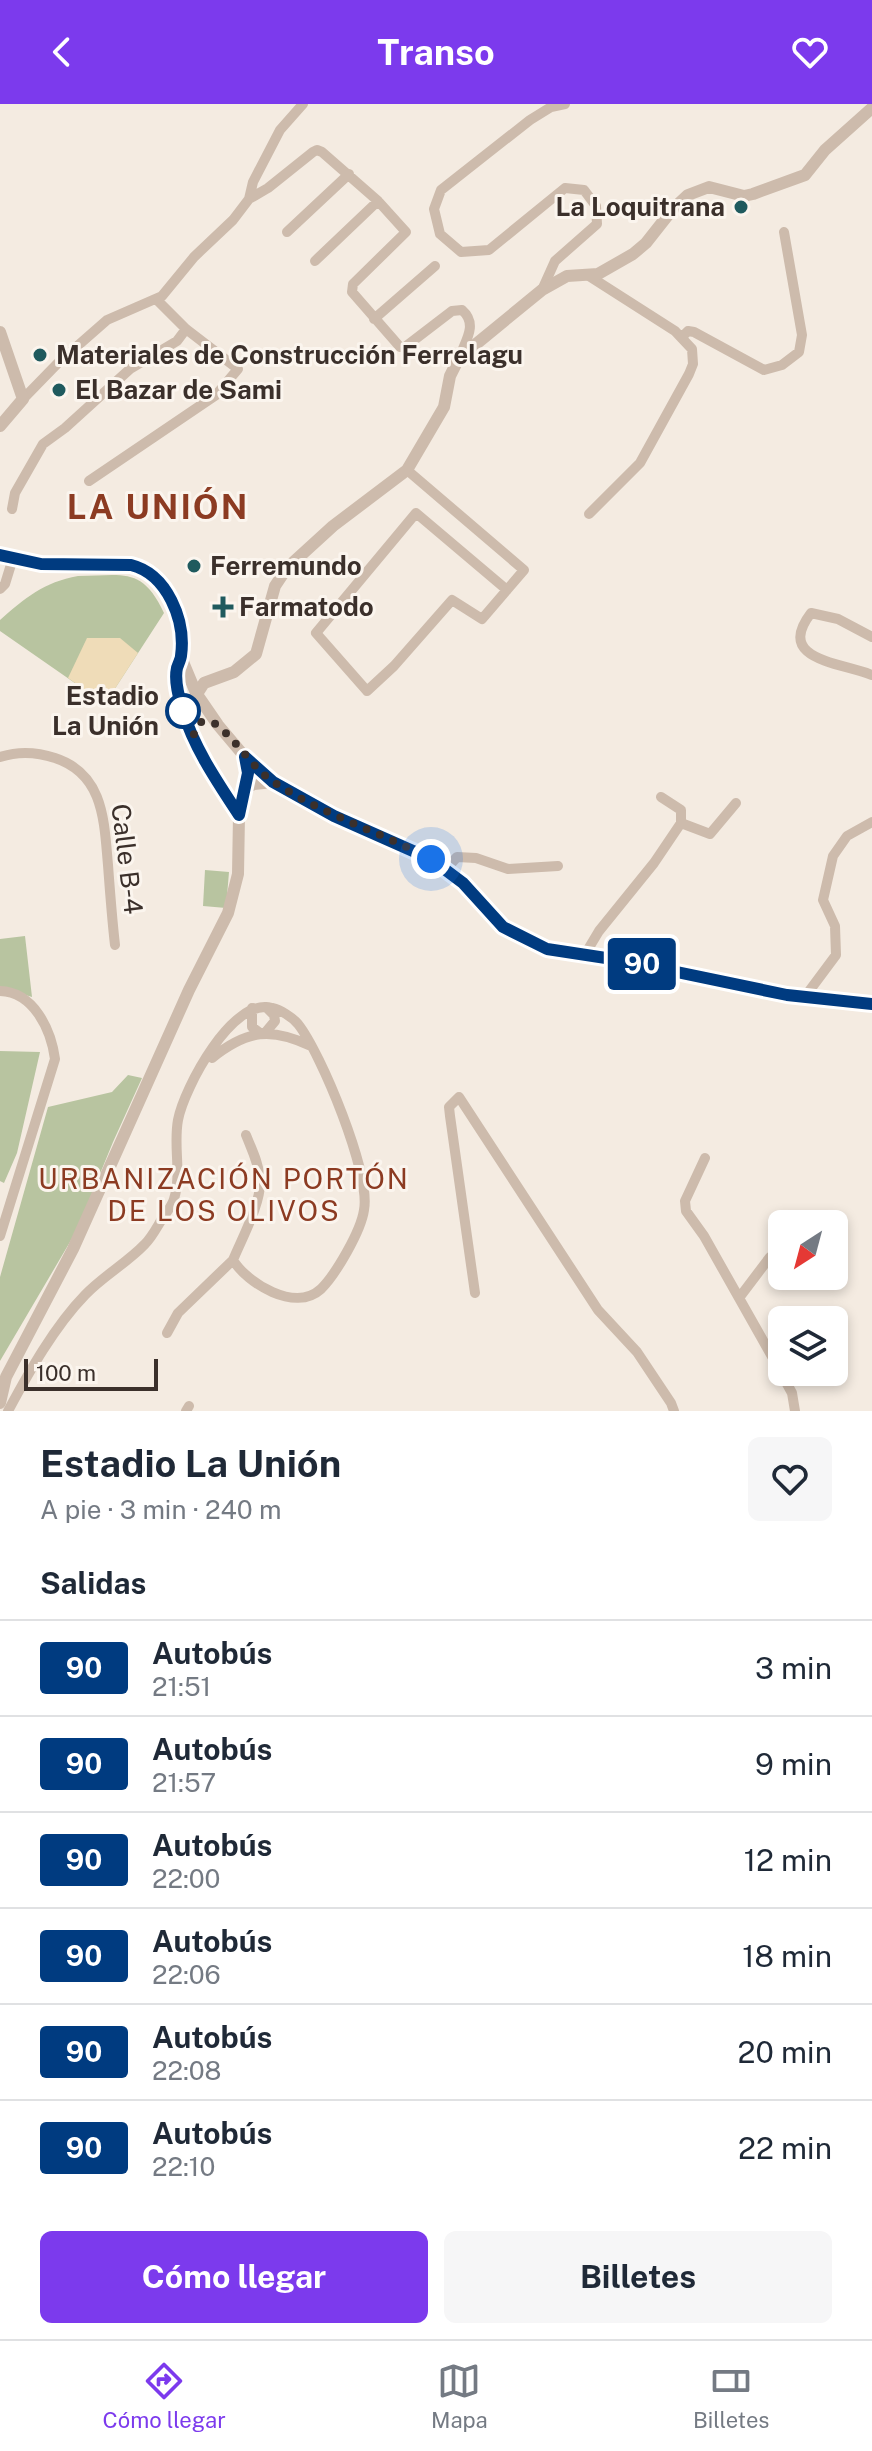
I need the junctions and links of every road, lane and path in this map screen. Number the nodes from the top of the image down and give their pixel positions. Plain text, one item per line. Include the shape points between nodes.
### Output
1 (303, 104) edge
2 (565, 104) edge
3 (872, 108) edge
4 (349, 174) junction
5 (249, 199) junction
6 (378, 201) junction
7 (287, 232) dead end
8 (784, 232) dead end
9 (315, 261) dead end
10 (435, 266) dead end
11 (589, 276) junction
12 (542, 290) junction
13 (156, 299) junction
14 (374, 319) junction
15 (186, 329) junction
16 (0, 332) edge
17 (682, 337) junction
18 (459, 358) junction
19 (23, 399) junction
20 (0, 426) edge
21 (407, 470) junction
22 (89, 481) dead end
23 (12, 509) dead end
24 (589, 514) dead end
25 (6, 556) edge
26 (0, 589) edge
27 (507, 590) junction
28 (872, 637) edge
29 (181, 657) junction
30 (872, 675) edge
31 (196, 693) junction
32 (184, 714) junction
33 (218, 725) junction
34 (193, 736) junction
35 (0, 757) edge
36 (246, 761) junction
37 (217, 778) junction
38 (273, 782) junction
39 (245, 788) junction
40 (661, 797) dead end
41 (736, 803) dead end
42 (239, 815) junction
43 (872, 822) edge
44 (681, 823) junction
45 (558, 866) dead end
46 (446, 869) junction
47 (115, 945) dead end
48 (584, 956) junction
49 (0, 991) edge
50 (804, 998) junction
51 (872, 1004) edge
52 (266, 1007) junction
53 (252, 1008) junction
54 (262, 1033) junction
55 (312, 1047) junction
56 (204, 1065) junction
57 (246, 1135) dead end
58 (705, 1158) dead end
59 (0, 1236) edge
60 (233, 1260) junction
61 (768, 1260) edge
62 (475, 1293) dead end
63 (739, 1298) junction
64 (167, 1333) dead end
65 (3, 1376) edge
66 (0, 1403) edge
67 (8, 1411) edge
68 (674, 1411) edge
69 (795, 1411) edge

1 - 5 street via 280,130
2 - 12 street via 530,120 462,173 441,190 434,209 440,234 461,252 489,250 565,188 584,190 596,206 597,224 555,261
3 - 11 street via 805,175 744,196 709,187 698,190 680,201 633,254
4 - 5 street via 317,150
4 - 6 street
4 - 7 street
5 - 13 street
6 - 9 street
6 - 14 street via 406,232 350,288
8 - 17 street via 802,335 799,352 764,370 694,332
10 - 14 street
11 - 12 street via 567,276
11 - 17 street
12 - 18 street
13 - 15 street
13 - 19 street via 107,320
14 - 18 street via 396,345 405,347 452,311 462,310 471,327
15 - 22 street via 238,369 216,395
15 - 23 street via 43,444 15,493
16 - 19 street
17 - 24 street via 692,349 689,374 640,463
18 - 21 street via 444,407
19 - 20 street
21 - 27 street via 524,570
21 - 31 street via 287,568 275,586 256,654 242,667 204,683
25 - 26 street via 5,584
25 - 29 street via 41,564 142,568 161,583 172,603
27 - 27 street via 482,619 452,600 367,691 316,633 416,513
28 - 30 street via 838,619 811,613 800,627 806,653
29 - 31 street
29 - 32 street via 176,677
31 - 32 street
31 - 33 street
32 - 34 street
33 - 34 street via 201,722
33 - 36 street
34 - 37 street
35 - 47 street, Calle B-4 via 35,753 63,761 94,788 104,816
36 - 37 street via 233,781
36 - 38 street
36 - 39 street
37 - 42 street
38 - 39 street
38 - 46 street
39 - 42 street
40 - 44 street via 681,810
41 - 44 street via 710,834
42 - 65 street via 238,874 228,913 73,1249
43 - 50 street via 847,836 833,856 823,900 835,926 836,955
44 - 48 street
45 - 46 street via 508,869 465,856
46 - 48 street via 503,927 547,949
48 - 50 street
49 - 59 street via 20,997 38,1012 55,1059
50 - 51 street
52 - 53 street
52 - 54 street via 275,1021
52 - 55 street via 296,1021
53 - 54 street via 252,1027
53 - 56 street via 233,1022
54 - 55 street via 285,1034
54 - 56 street via 227,1045
55 - 60 street via 352,1141 365,1208 360,1224 340,1263 320,1290 306,1297 261,1286
56 - 67 street via 179,1116 173,1202 146,1244 85,1295
57 - 60 street via 261,1180
58 - 63 street via 685,1201 686,1211
60 - 64 street via 178,1313
61 - 63 street
62 - 68 street via 449,1107 459,1097 598,1310 637,1352
63 - 69 street via 792,1393
65 - 66 street

